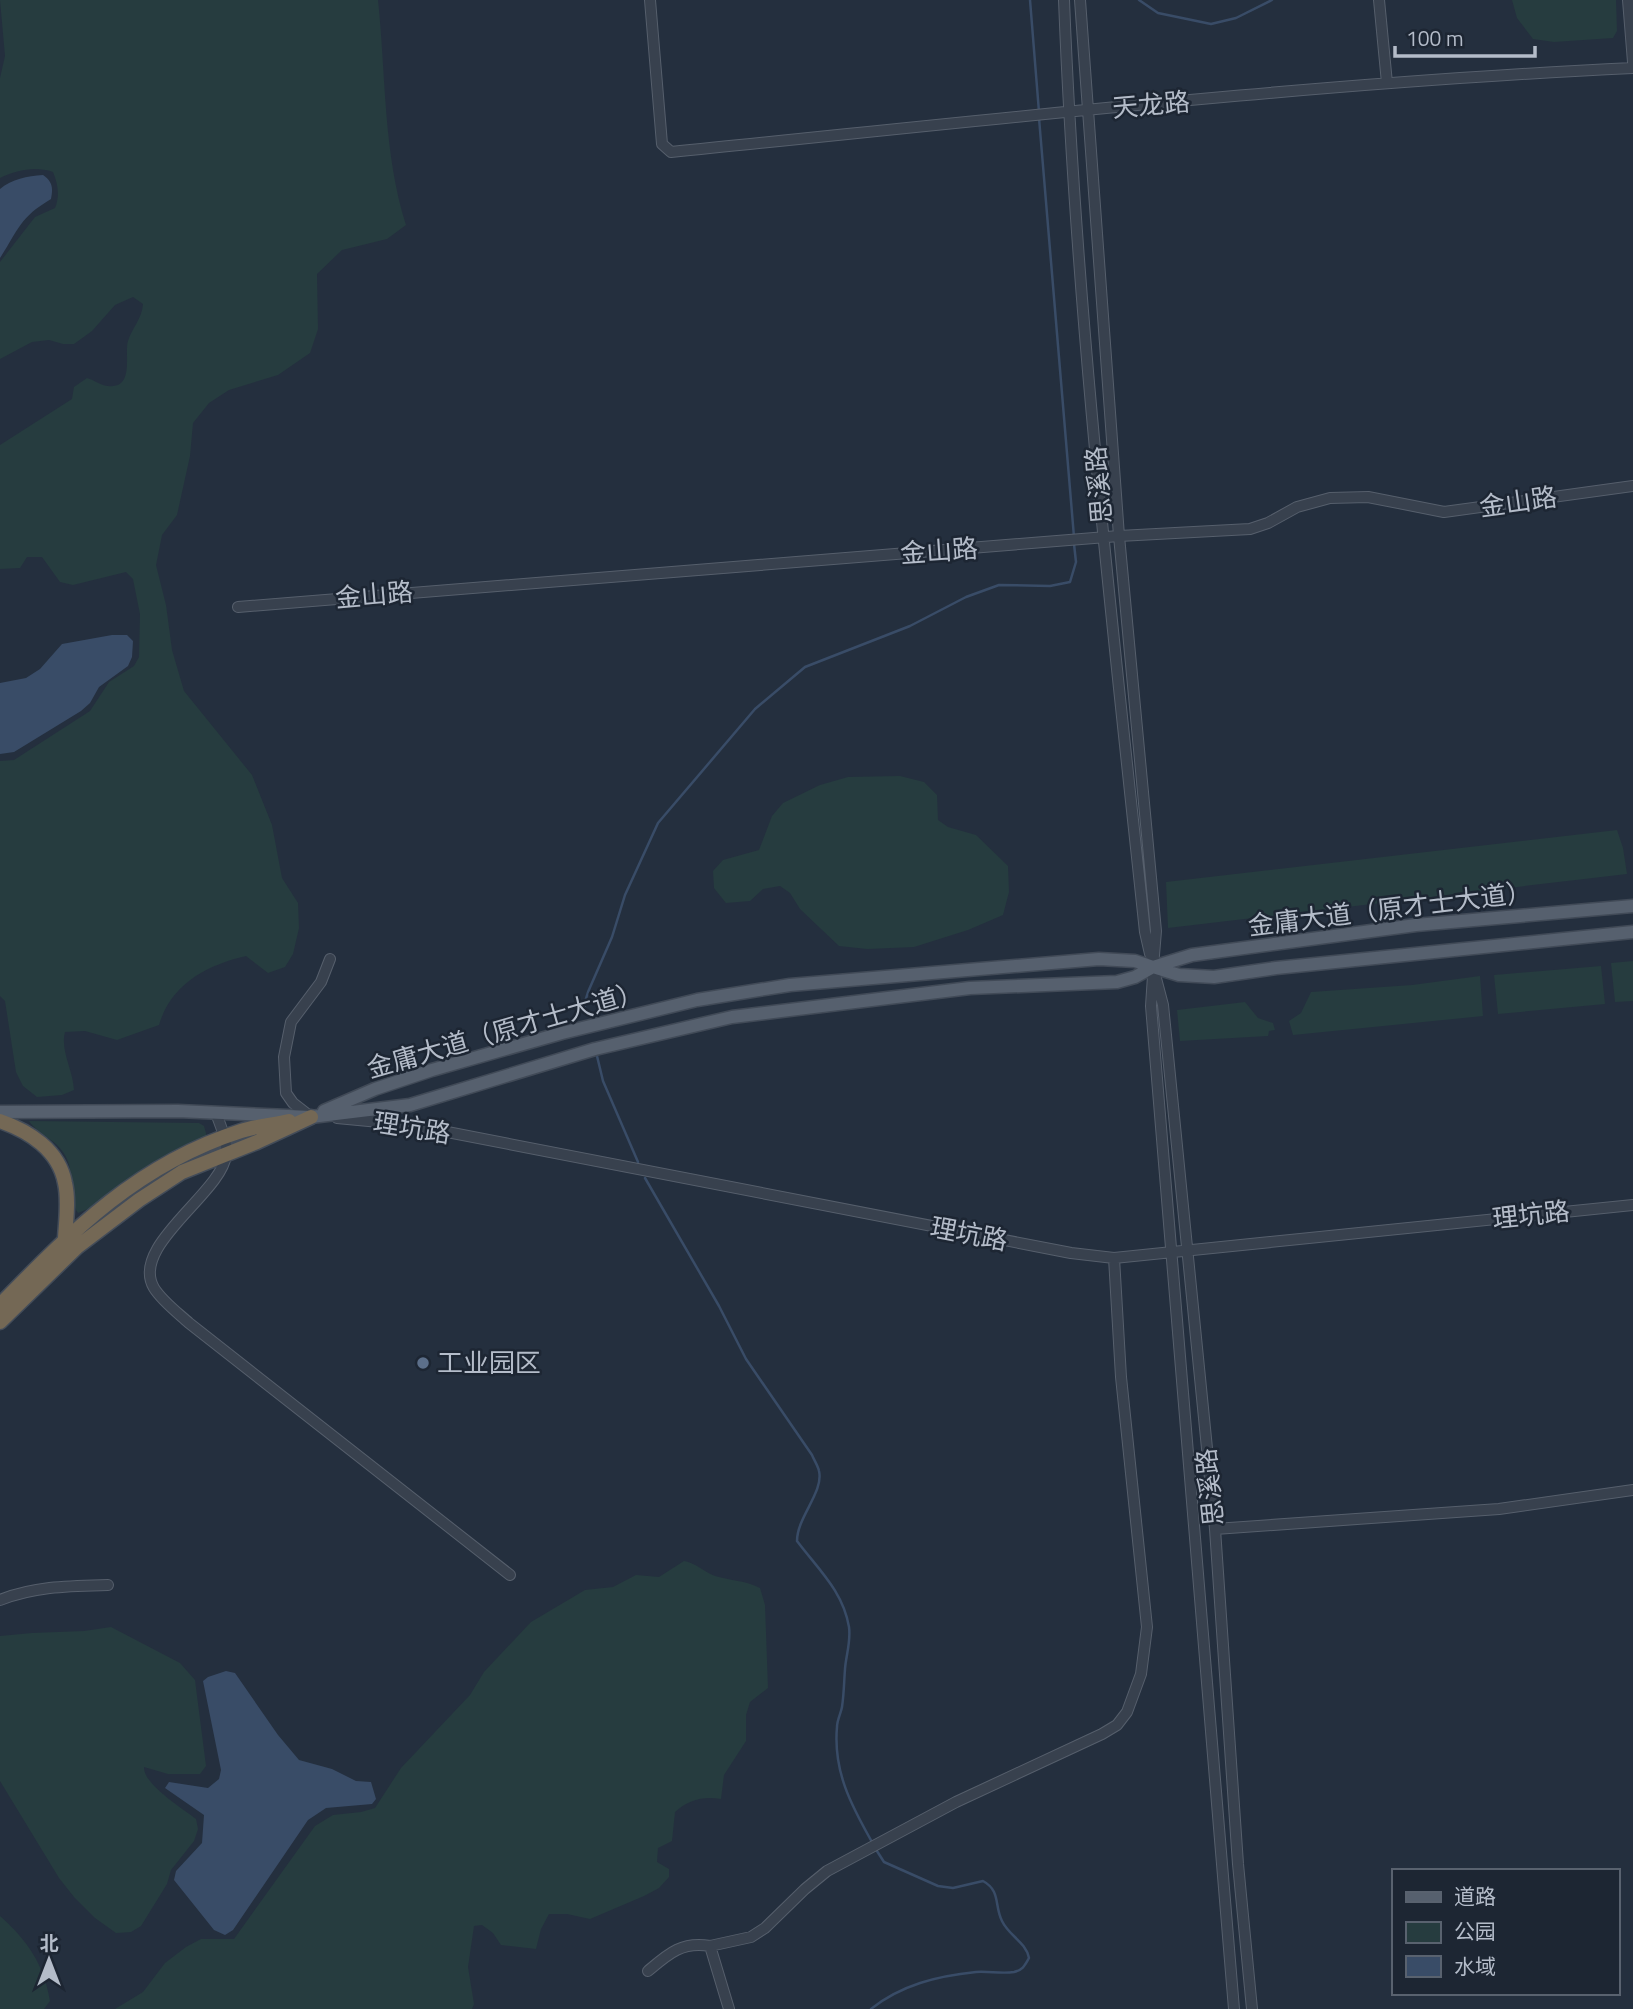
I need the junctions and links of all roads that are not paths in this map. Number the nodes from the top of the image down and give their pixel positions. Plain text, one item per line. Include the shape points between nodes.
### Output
1 (650, 0) edge
2 (1064, 0) edge
3 (1080, 0) edge
4 (1379, 0) edge
5 (1628, 0) edge
6 (1633, 62) edge
7 (1633, 68) edge
8 (1387, 83) junction
9 (1089, 111) junction
10 (1068, 113) junction
11 (1633, 486) edge
12 (1119, 536) junction
13 (1103, 538) junction
14 (238, 607) dead end
15 (1633, 906) edge
16 (1633, 932) edge
17 (330, 959) dead end
18 (1153, 967) junction
19 (586, 1029) junction
20 (591, 1050) junction
21 (0, 1112) edge
22 (216, 1113) junction
23 (311, 1117) junction
24 (0, 1121) edge
25 (224, 1138) junction
26 (227, 1154) junction
27 (1633, 1205) edge
28 (65, 1238) junction
29 (1186, 1249) junction
30 (1171, 1252) junction
31 (1114, 1258) junction
32 (0, 1306) edge
33 (0, 1322) edge
34 (1633, 1490) edge
35 (1215, 1529) junction
36 (510, 1575) dead end
37 (108, 1585) dead end
38 (0, 1600) edge
39 (710, 1946) junction
40 (648, 1971) dead end
41 (729, 2009) edge
42 (1234, 2009) edge
43 (1252, 2009) edge

1 - 10 street, 天龙路 via 662,144 671,152
2 - 10 street, 思溪路
3 - 9 street, 思溪路
4 - 8 street
5 - 6 street
7 - 8 street, 天龙路
8 - 9 street, 天龙路
9 - 10 street, 天龙路
9 - 12 street, 思溪路
10 - 13 street, 思溪路
11 - 12 street, 金山路 via 1444,512 1368,497 1330,498 1297,507 1250,529
12 - 13 street, 金山路
12 - 18 street, 思溪路 via 1156,931
13 - 14 street, 金山路
13 - 18 street, 思溪路
15 - 18 main road, 金庸大道（原才士大道） via 1416,925 1192,955
16 - 18 main road, 金庸大道（原才士大道） via 1214,977 1179,975
17 - 23 street via 321,982 291,1022 284,1057 286,1093
18 - 19 main road, 金庸大道（原才士大道） via 1099,959 790,985 696,1000
18 - 20 main road, 金庸大道（原才士大道） via 1108,983 970,988 732,1017
18 - 29 street, 思溪路 via 1163,1005
18 - 30 street, 思溪路 via 1151,1006
19 - 20 main road
19 - 23 main road, 金庸大道（原才士大道） via 432,1070
20 - 23 main road, 金庸大道（原才士大道） via 410,1105
21 - 22 main road
22 - 23 main road
22 - 25 street
23 - 25 highway via 242,1130
23 - 26 highway
23 - 31 street, 理坑路 via 411,1125
24 - 28 highway via 45,1146 56,1161 65,1182
25 - 26 street
25 - 28 highway via 154,1170
26 - 33 highway via 181,1172 139,1200 77,1247
26 - 36 street via 221,1169 155,1254 151,1280 155,1290 195,1328
27 - 29 street, 理坑路
28 - 32 highway
29 - 30 street, 理坑路
29 - 35 street, 思溪路
30 - 31 street, 理坑路
30 - 42 street, 思溪路
31 - 39 street via 1121,1377 1147,1627 1141,1674 1127,1712 1102,1734 956,1802 827,1871 751,1937
34 - 35 street via 1499,1509
35 - 43 street, 思溪路
37 - 38 street via 49,1587
39 - 40 street via 678,1947
39 - 41 street

